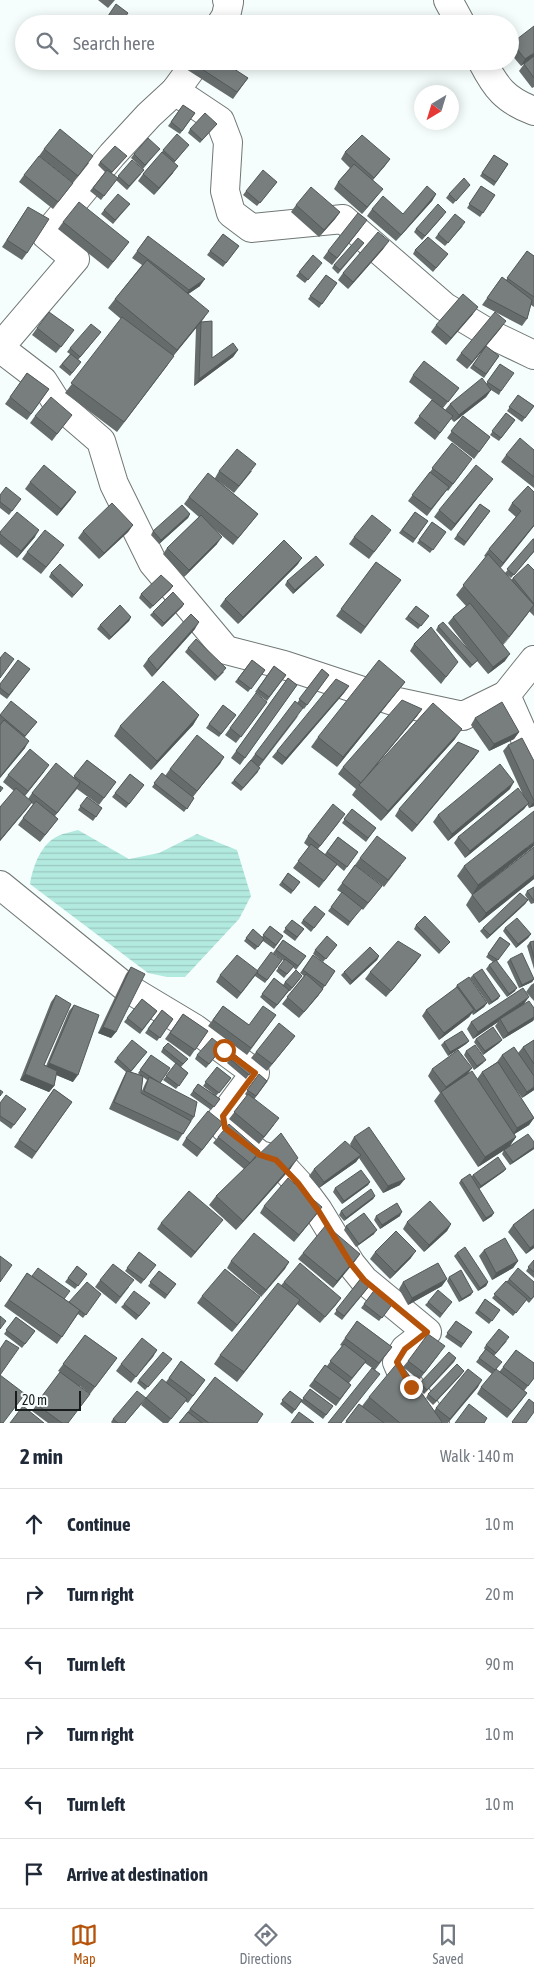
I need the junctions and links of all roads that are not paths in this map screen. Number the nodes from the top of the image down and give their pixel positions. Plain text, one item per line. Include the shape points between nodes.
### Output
1 (227, 0) edge
2 (226, 15) edge
3 (190, 70) edge
4 (488, 70) edge
5 (175, 91) junction
6 (534, 111) edge
7 (0, 347) edge
8 (534, 356) edge
9 (534, 660) edge
10 (506, 695) junction
11 (534, 758) edge
12 (0, 885) edge
13 (435, 1423) edge

1 - 2 street
3 - 5 street
4 - 6 street via 505,96
5 - 7 street via 112,155 46,235 75,260
5 - 8 street via 220,121 228,142 225,190 231,213 251,228 343,219 445,307
7 - 10 street via 43,381 57,403 101,441 114,484 153,563 226,650 284,665 393,701 463,716
9 - 10 street
10 - 11 street
12 - 13 street via 124,986 194,1028 255,1073 223,1116 225,1128 260,1155 276,1160 318,1210 364,1280 427,1332 405,1349 397,1362

